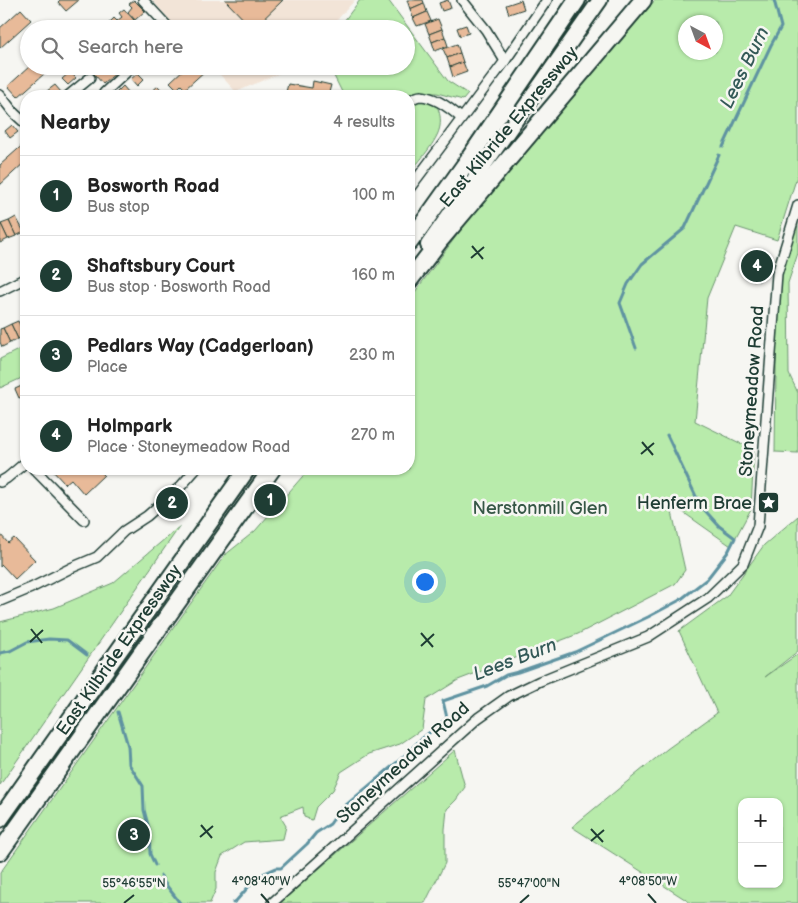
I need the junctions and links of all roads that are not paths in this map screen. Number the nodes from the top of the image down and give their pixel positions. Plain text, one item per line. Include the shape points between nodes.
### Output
1 (143, 0) edge
2 (462, 0) edge
3 (547, 0) edge
4 (577, 0) edge
5 (586, 0) edge
6 (600, 0) edge
7 (643, 0) edge
8 (162, 20) edge
9 (505, 61) junction
10 (124, 75) edge
11 (90, 78) dead end
12 (75, 90) edge
13 (108, 90) edge
14 (0, 95) edge
15 (415, 98) edge
16 (20, 118) edge
17 (461, 118) junction
18 (464, 166) junction
19 (415, 181) edge
20 (798, 205) edge
21 (415, 235) edge
22 (415, 262) edge
23 (415, 273) edge
24 (20, 281) edge
25 (0, 291) edge
26 (20, 467) edge
27 (40, 475) edge
28 (191, 475) edge
29 (243, 475) edge
30 (267, 475) edge
31 (0, 482) edge
32 (84, 520) dead end
33 (0, 601) edge
34 (0, 819) edge
35 (0, 852) edge
36 (272, 903) edge

1 - 8 street
2 - 9 street
3 - 9 street
4 - 18 highway, East Kilbride Expressway
5 - 18 main road, East Kilbride Expressway
6 - 22 main road, East Kilbride Expressway
7 - 23 highway, East Kilbride Expressway
9 - 17 street
10 - 13 street
11 - 12 street
14 - 16 street
15 - 17 street via 436,100
17 - 19 street
18 - 21 highway, East Kilbride Expressway
20 - 36 street, Stoneymeadow Road via 777,274 758,526 743,564 708,598 648,637 540,681 509,696 478,718
24 - 25 street
26 - 31 street
27 - 32 street
28 - 33 street via 97,557
29 - 34 highway, East Kilbride Expressway
30 - 35 highway, East Kilbride Expressway

